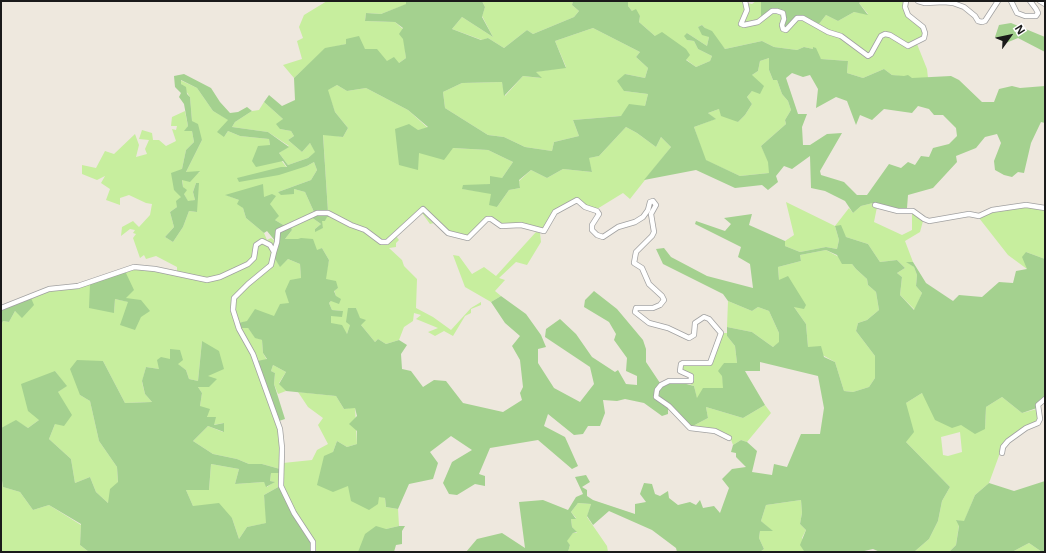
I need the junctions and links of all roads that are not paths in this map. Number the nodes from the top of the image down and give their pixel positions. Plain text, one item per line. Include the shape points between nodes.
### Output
1 (745, 1) edge
2 (906, 1) edge
3 (918, 1) edge
4 (998, 1) edge
5 (1012, 1) edge
6 (1030, 1) edge
7 (1040, 1) edge
8 (1045, 4) edge
9 (875, 205) dead end
10 (1045, 208) edge
11 (274, 252) junction
12 (1, 308) edge
13 (1045, 399) edge
14 (729, 438) dead end
15 (1002, 454) dead end
16 (313, 552) edge

1 - 2 street via 747,10 741,24 758,22 777,10 783,12 783,29 786,30 797,18 803,18 840,36 868,56 885,34 908,46 924,38 923,27 908,15
3 - 4 street via 953,3 964,7 982,22
5 - 6 street via 1018,13 1036,16 1038,13
7 - 8 street
9 - 10 street via 898,211 913,211 929,221 969,214 979,216 992,210 1026,205
11 - 12 street via 270,245 262,241 256,245 254,258 248,264 207,280 134,267 78,286 49,289
11 - 14 street via 278,231 317,213 328,213 365,230 382,242 387,242 423,209 448,233 468,238 487,219 501,226 521,224 544,231 555,212 578,200 585,207 597,211 599,214 592,225 592,230 603,237 618,227 643,217 650,202 653,201 656,205 651,214 654,232 636,252 634,263 644,270 649,284 664,300 653,308 636,308 635,312 649,323 689,338 694,335 695,323 704,317 721,333 710,363 680,364 680,371 691,376 691,381 669,381 657,390 656,397 669,406 690,428 715,431
11 - 16 street via 271,264 234,298 233,310 239,329 253,354 280,429 281,486 313,542
13 - 15 street via 1038,405 1038,423 1008,441

